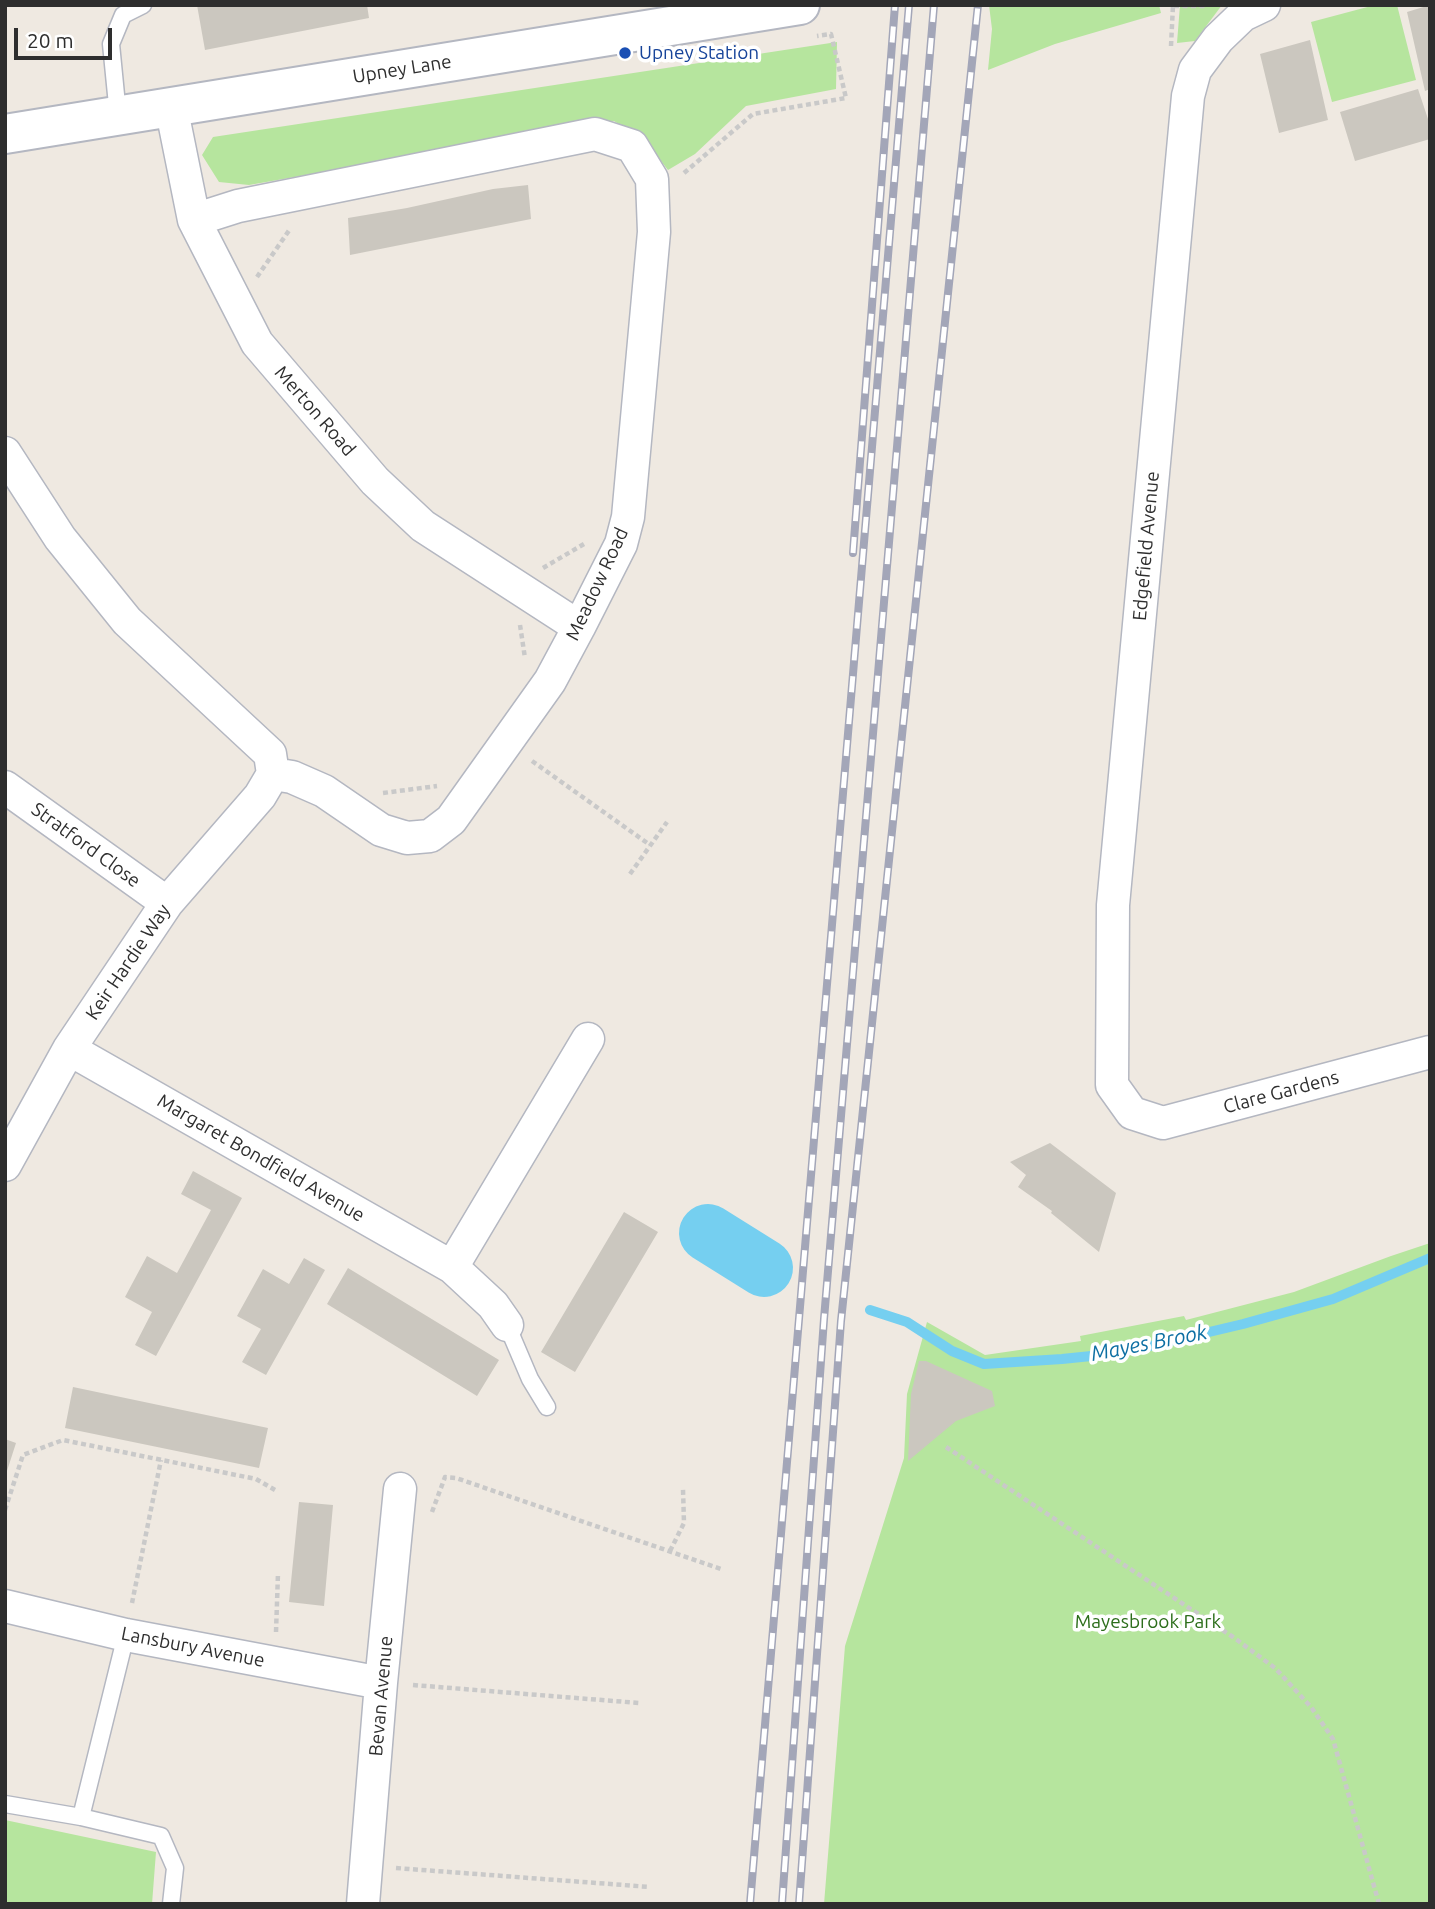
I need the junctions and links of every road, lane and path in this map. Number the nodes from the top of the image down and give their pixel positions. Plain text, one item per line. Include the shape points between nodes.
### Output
1 (143, 5) edge
2 (800, 5) edge
3 (1264, 5) edge
4 (831, 34) dead end
5 (170, 106) junction
6 (118, 115) junction
7 (5, 134) edge
8 (652, 179) junction
9 (317, 191) junction
10 (194, 220) junction
11 (239, 308) junction
12 (5, 453) edge
13 (628, 517) junction
14 (513, 585) junction
15 (579, 627) junction
16 (533, 704) junction
17 (505, 742) junction
18 (272, 774) junction
19 (479, 780) junction
20 (5, 787) edge
21 (337, 800) junction
22 (667, 822) dead end
23 (650, 845) junction
24 (630, 874) dead end
25 (167, 903) junction
26 (588, 1039) dead end
27 (69, 1049) junction
28 (1430, 1052) edge
29 (1132, 1113) joint
30 (5, 1165) edge
31 (452, 1267) junction
32 (507, 1325) joint
33 (547, 1407) dead end
34 (946, 1447) dead end
35 (161, 1460) junction
36 (683, 1489) dead end
37 (275, 1490) dead end
38 (399, 1502) joint
39 (5, 1510) edge
40 (670, 1551) junction
41 (721, 1569) dead end
42 (278, 1573) dead end
43 (5, 1606) edge
44 (126, 1635) junction
45 (274, 1662) junction
46 (382, 1683) junction
47 (639, 1703) dead end
48 (5, 1804) edge
49 (81, 1817) junction
50 (366, 1866) junction
51 (650, 1887) dead end
52 (171, 1904) edge
53 (363, 1904) edge
54 (1379, 1904) edge

1 - 6 lane via 123,15 111,44
2 - 5 street, Upney Lane
3 - 29 street, Edgefield Avenue via 1242,15 1218,39 1195,70 1188,96 1113,905 1112,1085
4 - 8 path via 846,98 753,114 681,175
5 - 6 street, Upney Lane
5 - 10 street, Merton Road
6 - 7 street, Upney Lane
8 - 9 street, Meadow Road via 632,146 595,134
8 - 13 street, Meadow Road via 654,232
9 - 10 street, Meadow Road via 238,206
9 - 11 path
10 - 11 street, Merton Road
11 - 14 street, Merton Road via 257,343 375,481 423,526
12 - 18 street via 61,538 127,621 270,754
13 - 14 path
13 - 15 street, Meadow Road via 621,544
14 - 15 street, Merton Road
14 - 16 path
15 - 16 street, Meadow Road
16 - 17 street, Meadow Road
17 - 19 street, Meadow Road
17 - 23 path
18 - 21 street, Meadow Road via 292,777
18 - 25 street, Keir Hardie Way via 260,796
19 - 21 path
19 - 21 street, Meadow Road via 451,820 430,836 407,838 381,830
20 - 25 street, Stratford Close
22 - 23 path
23 - 24 path
25 - 27 street, Keir Hardie Way
26 - 31 street
27 - 30 street, Keir Hardie Way
27 - 31 street, Margaret Bondfield Avenue
28 - 29 street, Clare Gardens via 1163,1123
31 - 32 street, Margaret Bondfield Avenue via 493,1305
32 - 33 lane
34 - 54 path via 1276,1668 1333,1739
35 - 37 path via 256,1479
35 - 39 path via 63,1440 23,1455
35 - 44 path
36 - 40 path via 684,1523
38 - 40 path via 430,1517 445,1477 456,1478
38 - 46 street, Bevan Avenue
40 - 41 path
42 - 45 path
43 - 44 street, Lansbury Avenue
44 - 45 street, Lansbury Avenue
44 - 49 lane
45 - 46 street, Lansbury Avenue
46 - 47 path
46 - 50 street, Bevan Avenue
48 - 49 lane
49 - 52 lane via 161,1836 175,1868
50 - 51 path
50 - 53 street, Bevan Avenue

